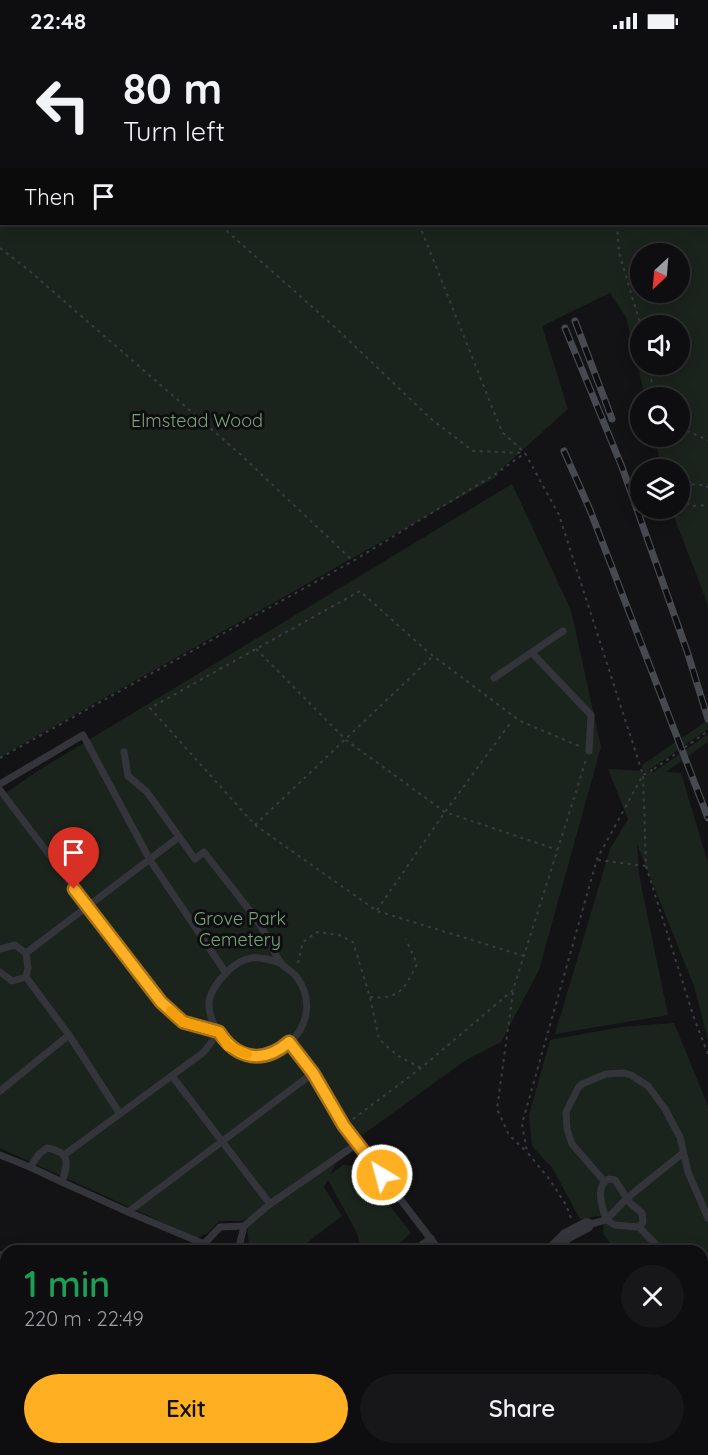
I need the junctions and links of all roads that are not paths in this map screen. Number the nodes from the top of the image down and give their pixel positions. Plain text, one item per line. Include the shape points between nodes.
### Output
1 (563, 631) dead end
2 (532, 652) junction
3 (494, 678) dead end
4 (589, 750) road end
5 (124, 752) dead end
6 (0, 784) edge
7 (0, 790) edge
8 (179, 837) junction
9 (150, 860) junction
10 (87, 905) junction
11 (0, 949) edge
12 (26, 953) junction
13 (282, 964) junction
14 (0, 972) edge
15 (226, 973) junction
16 (26, 977) junction
17 (219, 1032) junction
18 (69, 1035) junction
19 (289, 1042) junction
20 (313, 1073) junction
21 (172, 1076) junction
22 (0, 1091) edge
23 (120, 1114) junction
24 (221, 1142) junction
25 (358, 1143) junction
26 (682, 1153) junction
27 (0, 1155) edge
28 (64, 1155) junction
29 (30, 1167) junction
30 (604, 1181) junction
31 (62, 1182) junction
32 (627, 1198) junction
33 (270, 1204) junction
34 (128, 1212) junction
35 (708, 1218) edge
36 (606, 1220) junction
37 (244, 1226) junction
38 (582, 1227) joint
39 (639, 1227) junction
40 (431, 1238) junction
41 (204, 1244) joint
42 (239, 1245) edge
43 (421, 1245) edge
44 (436, 1245) edge
45 (557, 1245) edge
46 (656, 1245) edge

1 - 2 lane
2 - 3 lane
2 - 4 lane via 591,715
5 - 8 lane via 128,776 147,792
6 - 9 lane via 83,735
7 - 10 lane
8 - 9 lane
8 - 13 lane via 195,860 204,852 261,925
9 - 10 lane
9 - 15 lane
10 - 12 lane
10 - 17 lane via 161,1002 183,1022
11 - 12 lane via 15,945
12 - 16 lane
13 - 15 lane via 252,958 238,962
13 - 19 lane via 295,974 307,1002 301,1032
14 - 16 lane via 12,981
15 - 17 lane via 214,985 209,1001 210,1018
16 - 18 lane
17 - 19 lane via 228,1046 243,1054 276,1053
17 - 21 lane via 204,1052
18 - 22 lane
18 - 23 lane
19 - 20 lane
20 - 24 lane
20 - 25 lane
21 - 23 lane
21 - 24 lane
23 - 28 lane
24 - 33 lane
24 - 34 lane
25 - 33 lane
25 - 40 lane
26 - 30 lane via 674,1125 648,1086 631,1075 606,1074 578,1088 565,1118 572,1144
26 - 32 lane
26 - 35 lane
27 - 29 lane
28 - 29 lane via 47,1148
28 - 31 lane via 67,1161
29 - 31 lane
30 - 32 lane via 615,1180
30 - 36 lane via 600,1201
31 - 34 lane
32 - 36 lane
32 - 39 lane via 642,1213
33 - 37 lane
34 - 41 lane
36 - 38 lane
36 - 39 lane via 615,1225
37 - 41 lane via 220,1227
37 - 42 lane
38 - 45 street
39 - 46 lane
40 - 43 lane
40 - 44 lane

